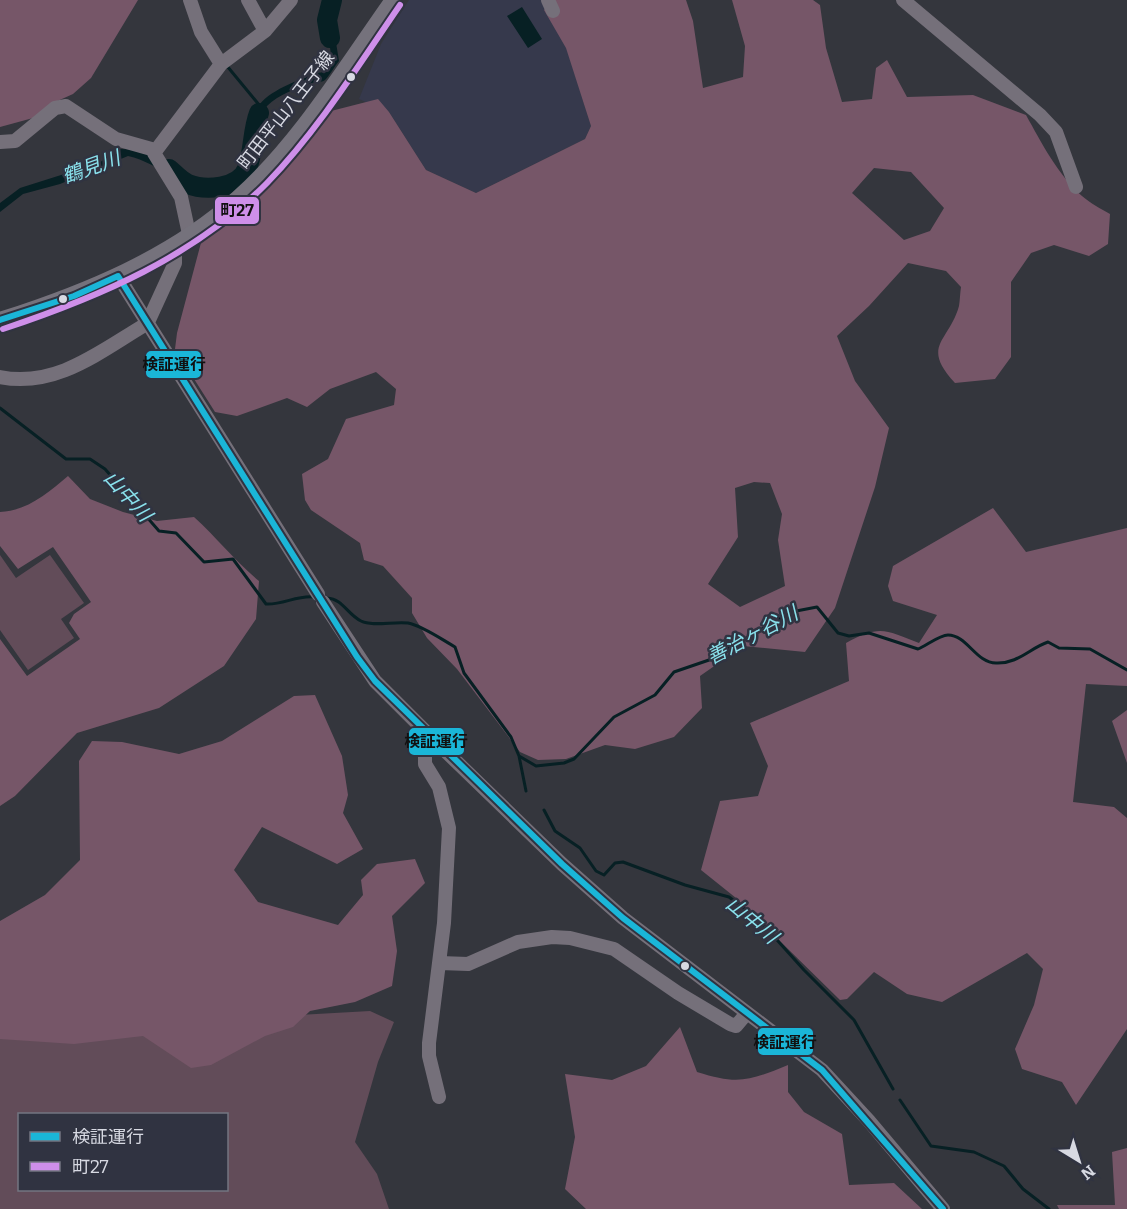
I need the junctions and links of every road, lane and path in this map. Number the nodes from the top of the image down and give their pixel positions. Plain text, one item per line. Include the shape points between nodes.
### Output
1 (190, 0) edge
2 (249, 0) edge
3 (291, 0) edge
4 (393, 0) edge
5 (903, 0) edge
6 (265, 31) junction
7 (221, 64) junction
8 (0, 142) edge
9 (155, 152) junction
10 (1076, 187) dead end
11 (189, 234) junction
12 (170, 247) junction
13 (118, 276) junction
14 (0, 320) edge
15 (148, 322) junction
16 (0, 377) edge
17 (432, 738) junction
18 (440, 963) junction
19 (747, 1012) junction
20 (439, 1097) dead end
21 (943, 1209) edge

1 - 7 street via 201,32
2 - 6 street
3 - 6 street
4 - 11 main road, 町田平山八王子線 via 280,155 238,199
5 - 10 street via 1056,132
6 - 7 street
7 - 9 street
8 - 9 street via 15,141 55,108 66,106 116,139
9 - 11 street via 164,174 181,197
11 - 12 main road, 町田平山八王子線
12 - 13 main road, 町田平山八王子線
12 - 15 street via 175,263
13 - 14 main road, 町田平山八王子線 via 74,296
13 - 15 street
15 - 16 street via 75,366 49,377 26,381
15 - 17 street via 357,657 383,690
17 - 18 street via 424,754 425,764 439,787 449,828
17 - 19 street via 615,911
18 - 19 street via 468,964 518,942 570,938 614,949 730,1024 736,1026
18 - 20 street via 429,1043
19 - 21 street via 822,1070

